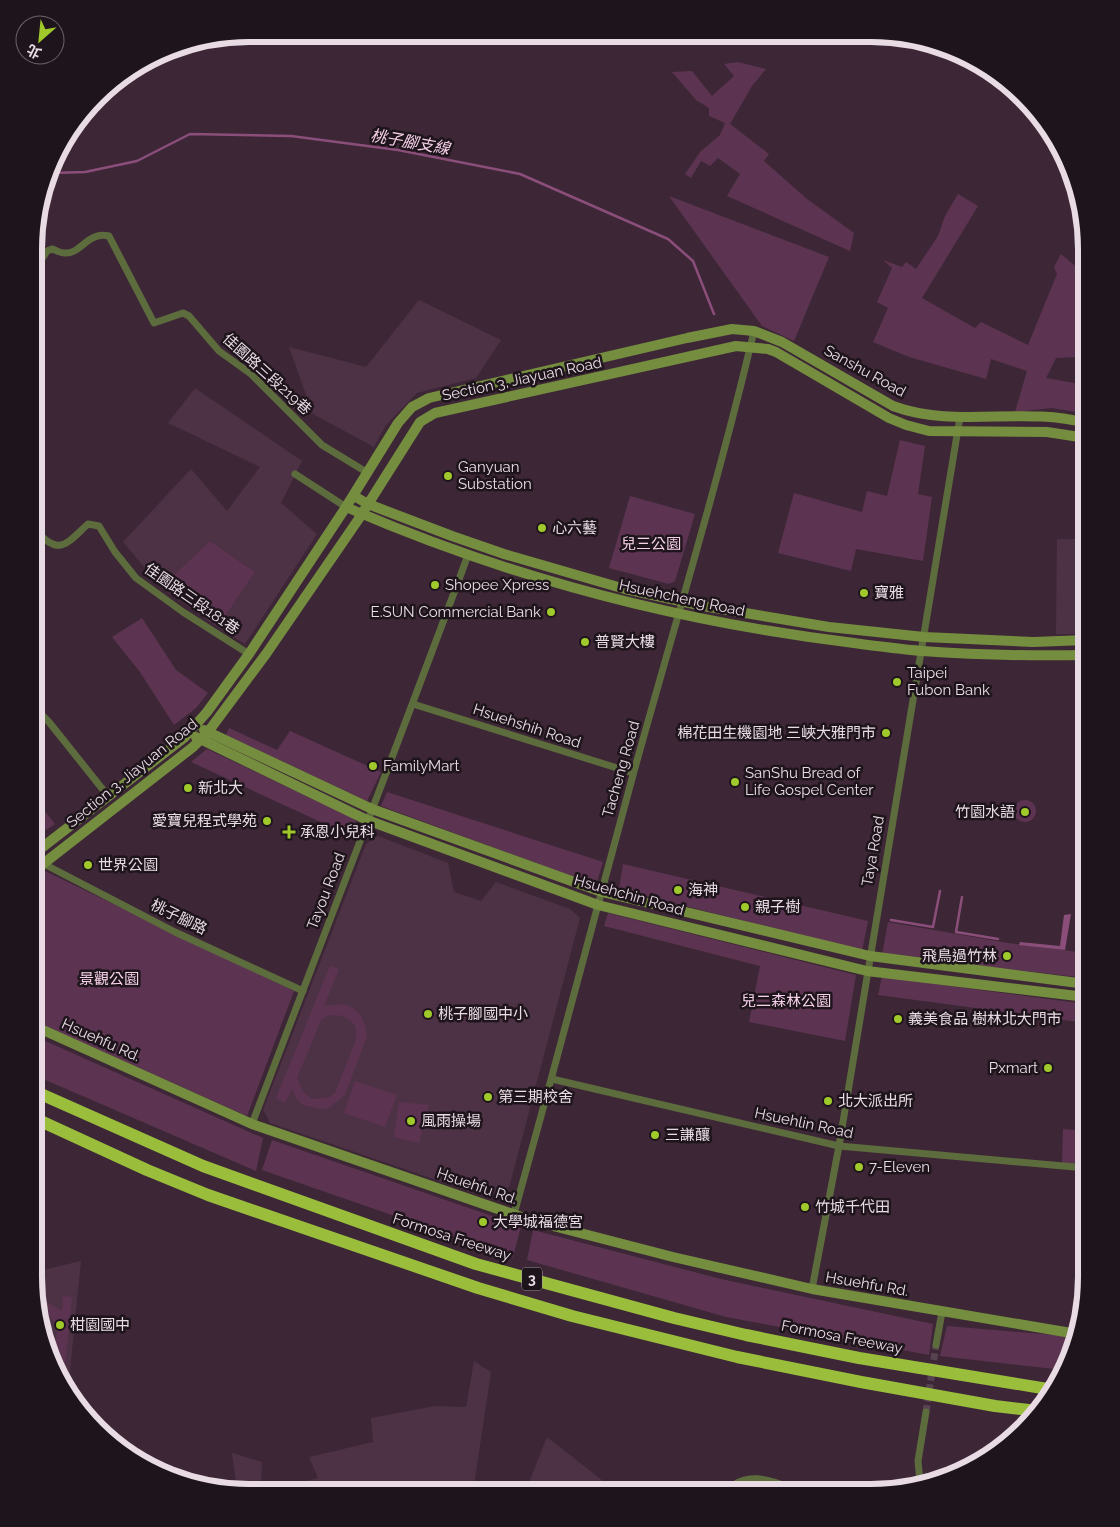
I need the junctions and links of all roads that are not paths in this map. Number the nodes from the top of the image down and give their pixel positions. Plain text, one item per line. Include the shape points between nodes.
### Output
1 (42, 259) edge
2 (754, 331) junction
3 (751, 347) junction
4 (960, 417) junction
5 (1078, 421) edge
6 (958, 433) junction
7 (1078, 437) edge
8 (368, 473) junction
9 (295, 474) dead end
10 (354, 496) junction
11 (368, 504) junction
12 (346, 507) junction
13 (362, 514) junction
14 (42, 538) edge
15 (468, 555) junction
16 (682, 601) junction
17 (679, 614) junction
18 (924, 637) junction
19 (1078, 640) edge
20 (922, 651) junction
21 (249, 654) junction
22 (1078, 655) edge
23 (413, 704) junction
24 (42, 715) edge
25 (193, 729) junction
26 (208, 732) junction
27 (200, 740) junction
28 (634, 774) junction
29 (108, 796) junction
30 (372, 808) junction
31 (367, 820) junction
32 (42, 847) edge
33 (44, 864) joint
34 (602, 892) junction
35 (598, 905) junction
36 (870, 956) junction
37 (867, 971) junction
38 (1078, 983) edge
39 (303, 991) junction
40 (1078, 996) edge
41 (42, 1030) edge
42 (552, 1079) junction
43 (42, 1095) edge
44 (42, 1122) edge
45 (252, 1124) junction
46 (839, 1146) junction
47 (1078, 1167) edge
48 (514, 1214) junction
49 (812, 1290) junction
50 (942, 1312) junction
51 (1070, 1333) edge
52 (936, 1345) tunnel mouth
53 (1046, 1389) edge
54 (1030, 1410) edge
55 (926, 1412) tunnel mouth
56 (920, 1478) edge
57 (732, 1484) edge
58 (777, 1484) edge

1 - 8 street, 佳園路三段219巷 via 52,249 72,252 97,235 109,236 154,323 183,313 190,316 219,351 251,374 322,445
2 - 3 street, Tacheng Road
2 - 4 street, Sanshu Road via 782,342 893,406 910,413
2 - 8 street, Section 3, Jiayuan Road via 732,329 687,338 429,398 412,407 398,423
3 - 6 street, Section 3, Jiayuan Road via 776,352 889,418 929,431
3 - 11 street, Section 3, Jiayuan Road via 736,346 436,413 420,422
3 - 16 street, Tacheng Road
4 - 5 street, Sanshu Road via 1057,417
4 - 6 street, Taya Road
6 - 7 street, Section 3, Jiayuan Road via 1047,432
6 - 18 street, Taya Road
8 - 10 street, Section 3, Jiayuan Road
9 - 12 street, Hsuehcheng Road
10 - 11 street, Hsuehcheng Road
10 - 12 street, Section 3, Jiayuan Road
11 - 13 street, Section 3, Jiayuan Road
11 - 16 street, Hsuehcheng Road via 504,554 618,587
12 - 13 street, Hsuehcheng Road
12 - 21 street, Section 3, Jiayuan Road
13 - 15 street, Hsuehcheng Road
13 - 26 street, Section 3, Jiayuan Road
14 - 21 street, 佳園路三段181巷 via 56,546 68,543 88,524 99,526 136,578
15 - 17 street, Hsuehcheng Road via 613,599
15 - 23 street, Tayou Road
16 - 17 street, Tacheng Road
16 - 18 street, Hsuehcheng Road via 829,626
17 - 20 street, Hsuehcheng Road via 803,637
17 - 28 street, Tacheng Road
18 - 19 street, Hsuehcheng Road via 1033,642
18 - 20 street, Taya Road
20 - 22 street, Hsuehcheng Road
20 - 36 street, Taya Road
21 - 25 street, Section 3, Jiayuan Road
23 - 28 street, Hsuehshih Road
23 - 30 street, Tayou Road
24 - 29 street
25 - 26 street, Hsuehchin Road
25 - 27 street, Hsuehchin Road
25 - 29 street, Section 3, Jiayuan Road
26 - 27 street, Section 3, Jiayuan Road
26 - 30 street, Hsuehchin Road
27 - 31 street, Hsuehchin Road
27 - 33 street, Section 3, Jiayuan Road
28 - 34 street, Tacheng Road
29 - 32 street, Section 3, Jiayuan Road
30 - 31 street, Tayou Road
30 - 34 street, Hsuehchin Road
31 - 35 street, Hsuehchin Road
31 - 39 street, Tayou Road
33 - 39 street, 桃子腳路 via 175,932
34 - 35 street, Tacheng Road
34 - 36 street, Hsuehchin Road
35 - 37 street, Hsuehchin Road
35 - 42 street, Tacheng Road
36 - 37 street, Taya Road
36 - 38 street, Hsuehchin Road
37 - 40 street, Hsuehchin Road
37 - 46 street, Taya Road
39 - 45 street, Tayou Road
41 - 45 street, Hsuehfu Rd.
42 - 46 street, Hsuehlin Road
42 - 48 street, Tacheng Road
43 - 53 highway, Formosa Freeway / 3 via 203,1166 476,1264 746,1335 859,1358
44 - 54 highway, 3 via 208,1195 478,1288 572,1316 737,1357
45 - 48 street, Hsuehfu Rd.
46 - 47 street, Hsuehlin Road
46 - 49 street, Taya Road
48 - 49 street, Hsuehfu Rd.
49 - 50 street, Hsuehfu Rd.
50 - 51 street, Hsuehfu Rd.
50 - 52 street
55 - 56 street via 918,1461
57 - 58 street via 746,1478

